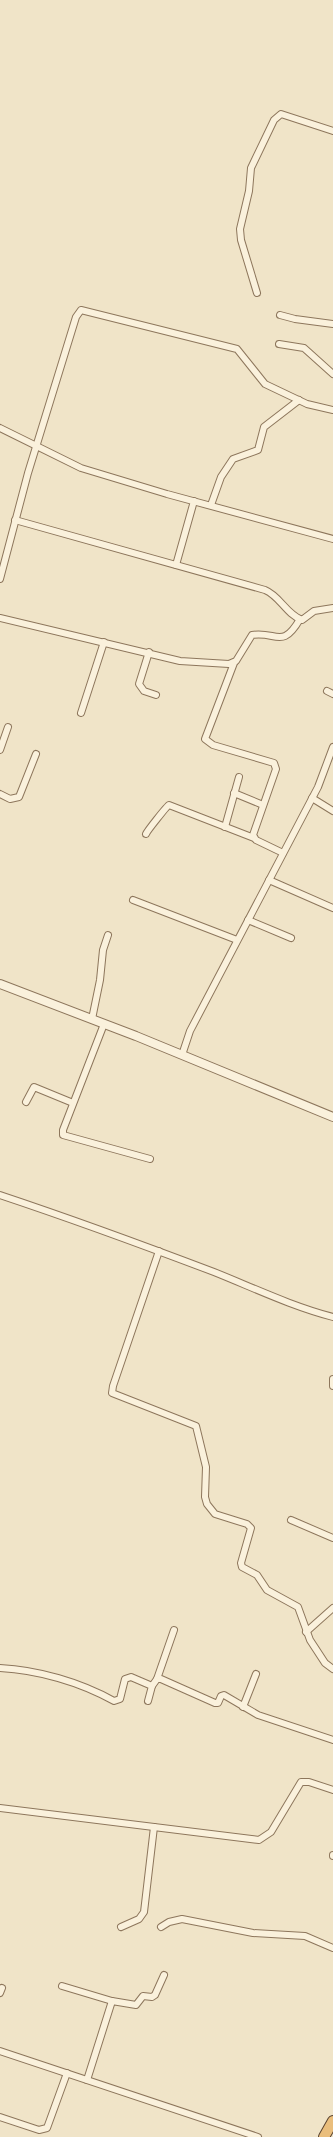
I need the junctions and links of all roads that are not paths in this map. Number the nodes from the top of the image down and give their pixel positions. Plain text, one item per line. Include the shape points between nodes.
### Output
1 (333, 131) edge
2 (257, 293) dead end
3 (280, 315) dead end
4 (333, 324) edge
5 (279, 344) dead end
6 (333, 374) edge
7 (299, 400) junction
8 (333, 410) edge
9 (0, 428) edge
10 (36, 447) junction
11 (194, 501) junction
12 (211, 505) junction
13 (15, 520) junction
14 (333, 539) edge
15 (2, 559) edge
16 (176, 565) junction
17 (0, 579) edge
18 (333, 608) edge
19 (0, 618) edge
20 (300, 619) junction
21 (104, 642) junction
22 (149, 652) junction
23 (234, 663) junction
24 (327, 691) dead end
25 (333, 694) edge
26 (156, 695) dead end
27 (81, 714) dead end
28 (8, 727) dead end
29 (333, 748) edge
30 (0, 750) edge
31 (36, 754) dead end
32 (239, 777) dead end
33 (234, 793) junction
34 (0, 794) edge
35 (312, 798) junction
36 (263, 805) junction
37 (333, 811) edge
38 (225, 827) junction
39 (146, 834) dead end
40 (254, 838) junction
41 (283, 853) junction
42 (269, 880) junction
43 (133, 900) dead end
44 (333, 908) edge
45 (248, 920) junction
46 (108, 936) dead end
47 (291, 938) dead end
48 (237, 940) junction
49 (0, 984) edge
50 (92, 1020) junction
51 (104, 1024) junction
52 (182, 1055) junction
53 (26, 1102) dead end
54 (73, 1104) junction
55 (333, 1117) edge
56 (150, 1159) dead end
57 (0, 1195) edge
58 (159, 1251) junction
59 (333, 1317) edge
60 (333, 1379) edge
61 (333, 1386) edge
62 (291, 1520) dead end
63 (333, 1538) edge
64 (333, 1608) edge
65 (174, 1630) dead end
66 (306, 1632) junction
67 (0, 1668) edge
68 (333, 1669) edge
69 (256, 1674) dead end
70 (156, 1679) junction
71 (152, 1686) junction
72 (148, 1701) dead end
73 (243, 1707) junction
74 (333, 1740) edge
75 (333, 1790) edge
76 (0, 1808) edge
77 (154, 1827) junction
78 (161, 1927) dead end
79 (121, 1928) dead end
80 (333, 1948) edge
81 (164, 1975) dead end
82 (62, 1986) dead end
83 (112, 2001) junction
84 (0, 2050) edge
85 (67, 2073) junction
86 (87, 2080) junction
87 (0, 2117) edge
88 (333, 2121) edge
89 (258, 2137) edge
90 (324, 2137) edge

1 - 2 street via 287,115 278,115 254,158 240,234
3 - 4 street
5 - 6 street via 304,348
7 - 8 street
7 - 10 street via 261,381 237,349 81,310 76,317
7 - 12 street via 264,427 258,450 233,459 221,477
9 - 10 street
10 - 11 street via 81,468
10 - 13 street
11 - 12 street
11 - 16 street
12 - 14 street
13 - 15 street
13 - 16 street
15 - 17 street
16 - 20 street via 270,592
18 - 20 street via 314,611 306,619
19 - 21 street
20 - 23 street via 285,636 252,635
21 - 22 street
21 - 27 street
22 - 23 street via 180,661
22 - 26 street via 139,684 144,691
23 - 36 street via 205,739 213,745 274,764 276,769
24 - 25 street
28 - 30 street
29 - 35 street
31 - 34 street via 19,797 10,799
32 - 33 street
33 - 36 street
33 - 38 street
35 - 37 street
35 - 41 street
36 - 40 street
38 - 39 street via 169,805
38 - 40 street
40 - 41 street
41 - 42 street
42 - 44 street
42 - 45 street
43 - 48 street
45 - 47 street
45 - 48 street
46 - 50 street via 103,950
48 - 52 street via 190,1031
49 - 50 street
50 - 51 street
51 - 52 street
51 - 54 street
52 - 55 street
53 - 54 street via 34,1087
54 - 56 street via 63,1130 64,1136
57 - 58 street
58 - 59 street via 282,1301
58 - 66 street via 112,1394 196,1426 206,1467 207,1504 215,1514 250,1525 251,1531 241,1565 257,1575 267,1590 298,1607
60 - 61 street
62 - 63 street
64 - 66 street
65 - 70 street
66 - 68 street via 325,1662
67 - 71 street via 34,1672 114,1701 120,1699 127,1677
69 - 73 street
70 - 71 street
70 - 73 street via 215,1703 224,1695
71 - 72 street
73 - 74 street via 258,1715
75 - 77 street via 301,1782 271,1832 259,1840
76 - 77 street
77 - 79 street via 144,1912 139,1919
78 - 80 street via 182,1919 253,1933 304,1936
81 - 83 street via 155,1995 143,1996 136,2005
82 - 83 street
83 - 86 street
84 - 85 street
85 - 86 street
85 - 87 street via 47,2128 39,2130
86 - 89 street
88 - 90 highway

